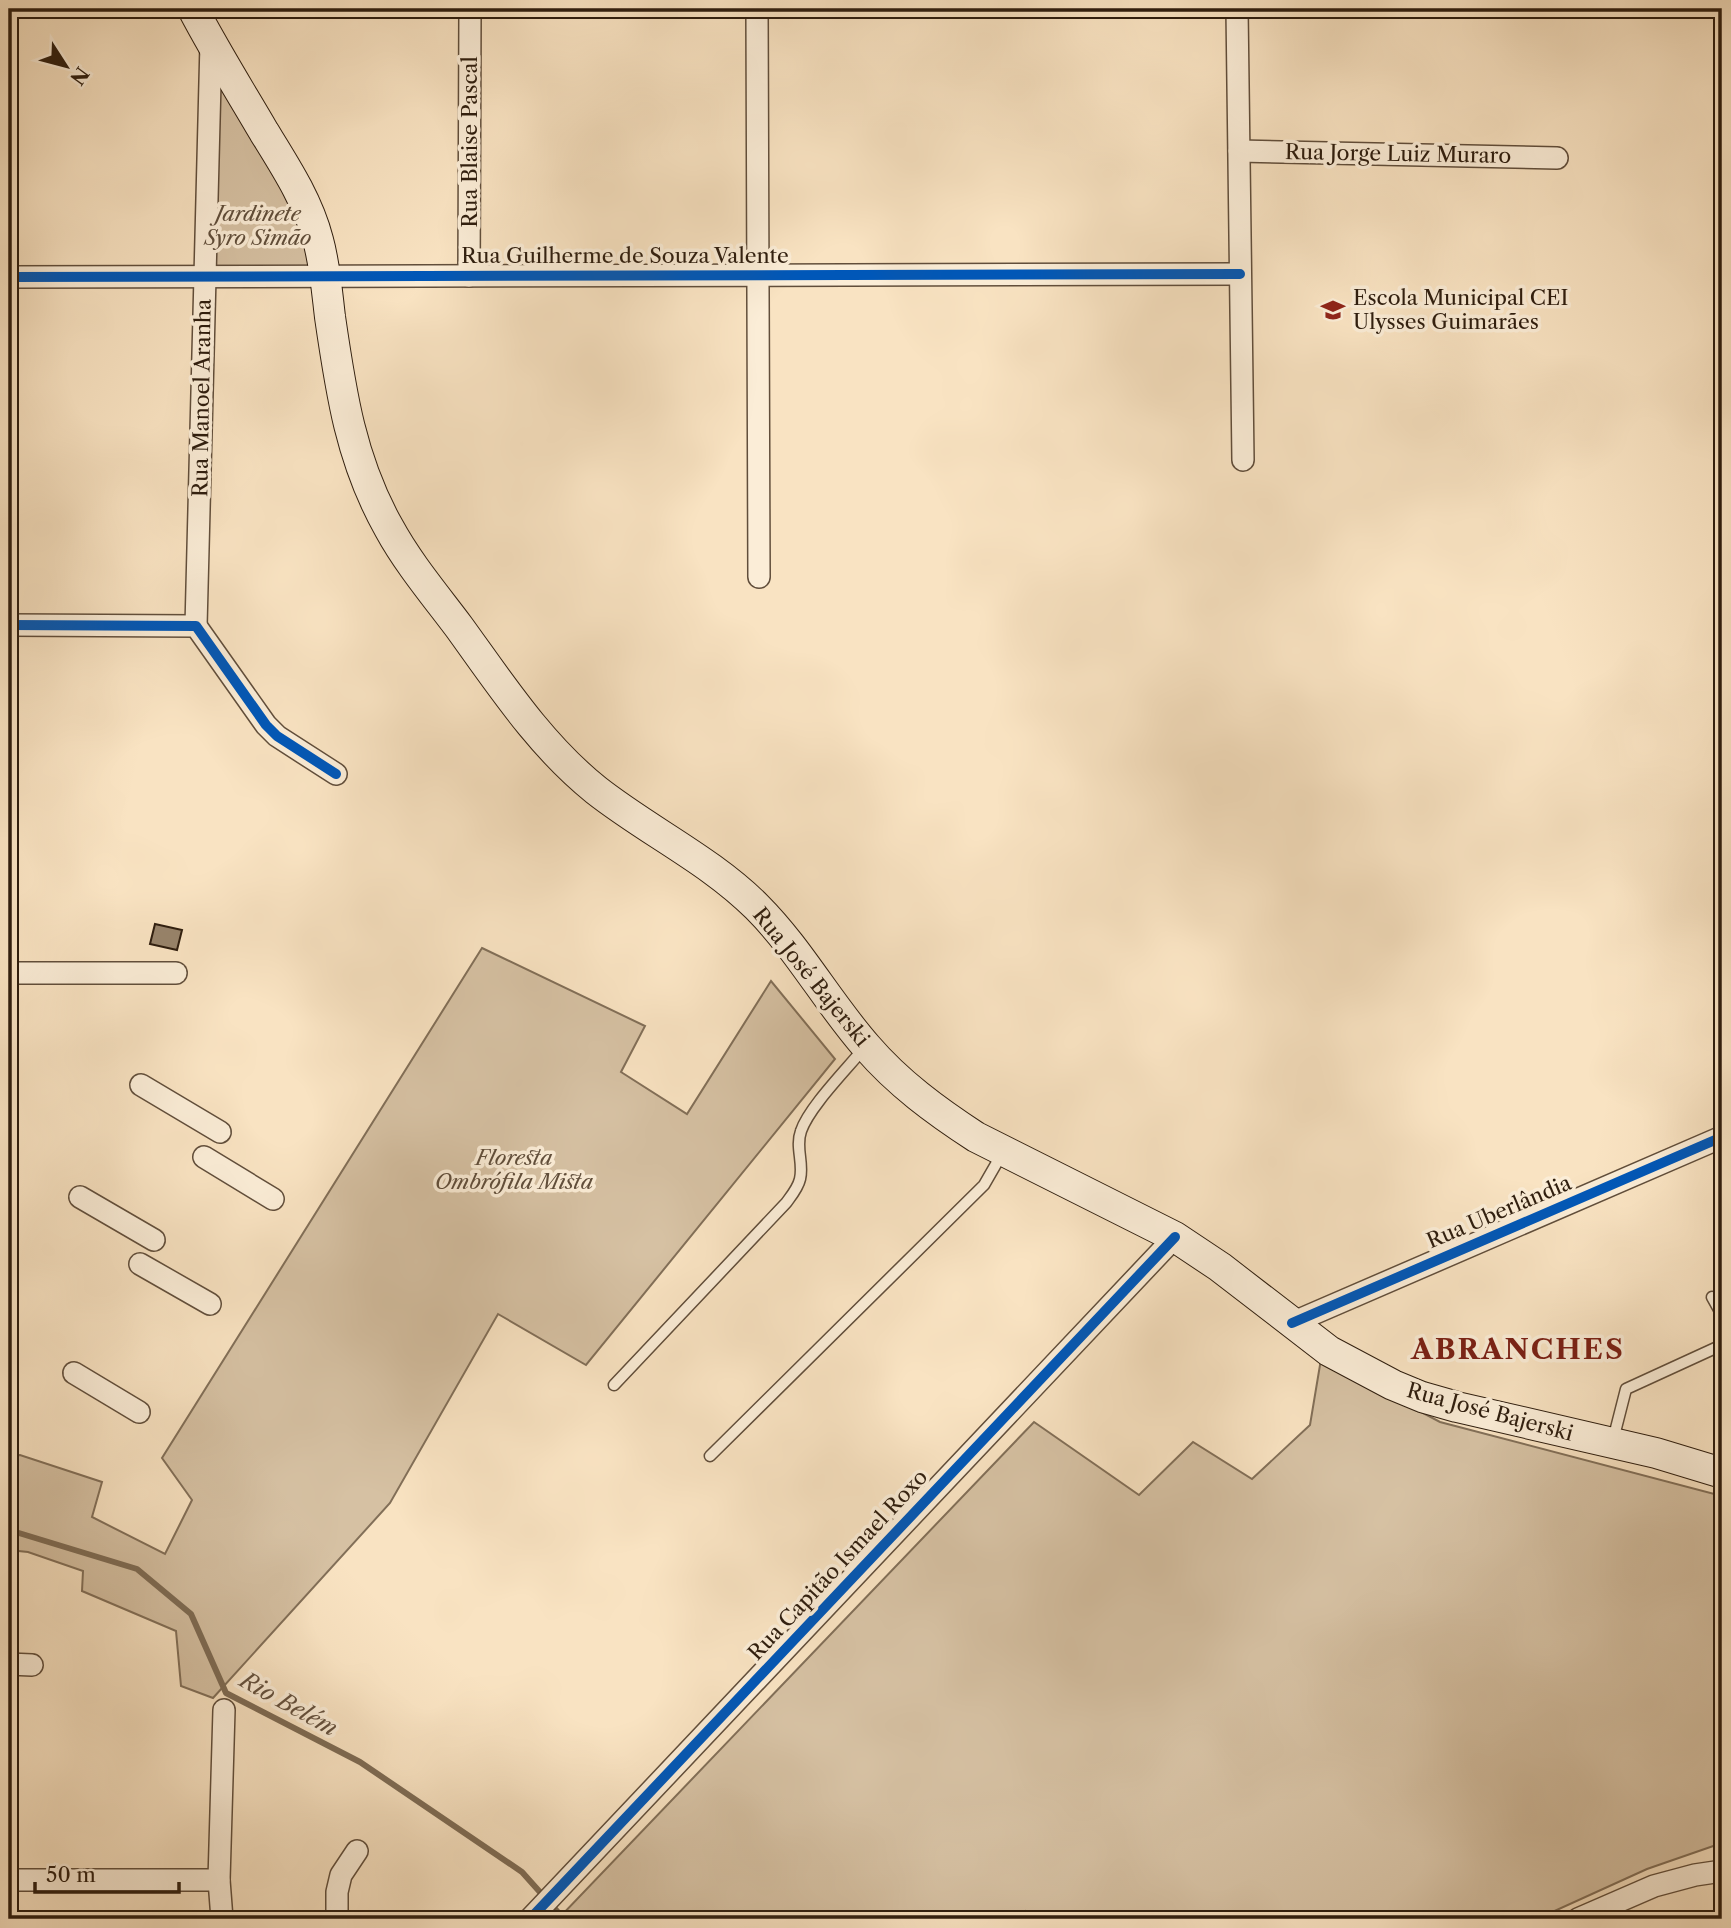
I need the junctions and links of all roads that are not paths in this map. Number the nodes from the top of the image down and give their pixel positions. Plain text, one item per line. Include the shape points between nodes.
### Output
1 (193, 9) edge
2 (470, 9) edge
3 (757, 9) edge
4 (1237, 9) edge
5 (211, 43) junction
6 (1239, 151) junction
7 (1557, 158) dead end
8 (1240, 274) junction
9 (758, 275) junction
10 (324, 276) junction
11 (469, 276) junction
12 (9, 277) edge
13 (205, 277) junction
14 (1243, 460) dead end
15 (759, 577) dead end
16 (9, 625) edge
17 (196, 626) junction
18 (336, 774) dead end
19 (9, 973) edge
20 (176, 973) dead end
21 (865, 1046) junction
22 (141, 1085) dead end
23 (219, 1132) dead end
24 (1722, 1137) edge
25 (1004, 1151) junction
26 (204, 1157) dead end
27 (80, 1197) dead end
28 (273, 1199) dead end
29 (1175, 1237) junction
30 (154, 1240) dead end
31 (140, 1264) dead end
32 (1712, 1297) dead end
33 (210, 1304) dead end
34 (1722, 1315) edge
35 (1292, 1323) junction
36 (1722, 1345) edge
37 (74, 1373) dead end
38 (614, 1385) dead end
39 (139, 1412) dead end
40 (1615, 1431) junction
41 (710, 1456) dead end
42 (1722, 1473) edge
43 (9, 1664) edge
44 (32, 1665) dead end
45 (224, 1710) dead end
46 (357, 1851) dead end
47 (1722, 1871) edge
48 (9, 1880) edge
49 (219, 1880) junction
50 (542, 1907) edge
51 (222, 1919) edge
52 (337, 1919) edge
53 (1578, 1919) edge

1 - 5 main road, Rua José Bajerski
2 - 11 street, Rua Blaise Pascal
3 - 9 street
4 - 6 street
5 - 10 main road, Rua José Bajerski via 299,191 313,221
5 - 13 street, Rua Manoel Aranha
6 - 7 street, Rua Jorge Luiz Muraro
6 - 8 street
8 - 9 street, Rua Guilherme de Souza Valente
8 - 14 street
9 - 11 street, Rua Guilherme de Souza Valente
9 - 15 street
10 - 11 street, Rua Guilherme de Souza Valente
10 - 13 street, Rua Guilherme de Souza Valente
10 - 21 main road, Rua José Bajerski via 354,447 390,532 549,747 598,792 740,890 776,928
12 - 13 street, Rua Guilherme de Souza Valente
13 - 17 street, Rua Manoel Aranha
16 - 17 street
17 - 18 street via 266,725
19 - 20 street
21 - 25 main road, Rua José Bajerski via 945,1117
21 - 38 lane via 800,1131 801,1171 796,1190
22 - 23 street
24 - 35 street, Rua Uberlândia
25 - 29 main road, Rua José Bajerski
25 - 41 lane via 985,1185
26 - 28 street
27 - 30 street
29 - 35 main road, Rua José Bajerski
29 - 50 street, Rua Capitão Ismael Roxo
31 - 33 street
32 - 34 lane
35 - 40 main road, Rua José Bajerski via 1329,1351 1422,1397 1501,1418
36 - 40 lane via 1626,1389
37 - 39 street
40 - 42 main road, Rua José Bajerski via 1656,1453
43 - 44 street
45 - 49 street
46 - 52 street via 341,1875
47 - 53 street via 1654,1886
48 - 49 street
49 - 51 street

